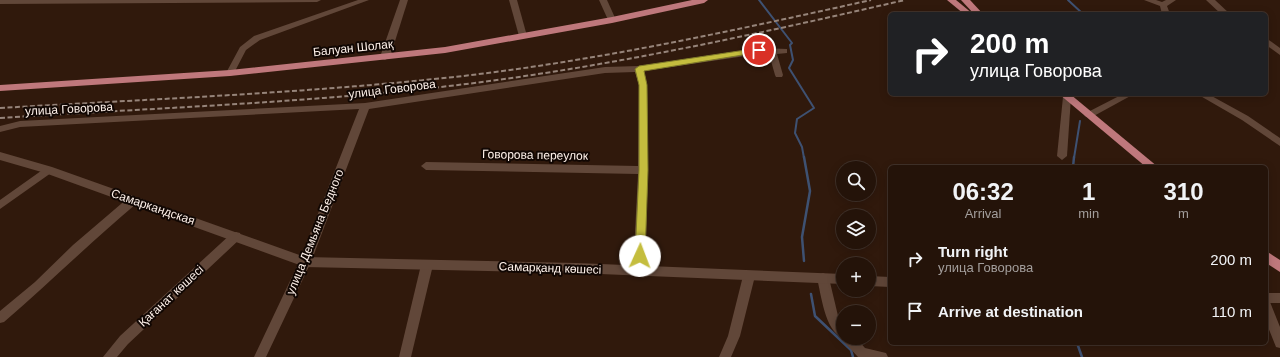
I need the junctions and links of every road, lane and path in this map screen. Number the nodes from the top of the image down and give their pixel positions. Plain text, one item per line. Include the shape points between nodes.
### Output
1 (317, 0) edge
2 (364, 0) edge
3 (404, 0) edge
4 (513, 0) edge
5 (603, 0) edge
6 (951, 0) edge
7 (965, 0) edge
8 (1148, 0) edge
9 (1172, 0) edge
10 (1210, 0) edge
11 (697, 1) edge
12 (0, 2) edge
13 (1163, 5) junction
14 (966, 12) edge
15 (977, 12) edge
16 (1165, 12) edge
17 (1224, 12) edge
18 (612, 20) junction
19 (523, 36) junction
20 (1268, 42) edge
21 (1279, 50) edge
22 (772, 51) junction
23 (784, 51) dead end
24 (385, 57) junction
25 (639, 69) junction
26 (230, 73) junction
27 (780, 75) dead end
28 (0, 88) edge
29 (1066, 96) edge
30 (1126, 96) edge
31 (1205, 96) edge
32 (365, 106) junction
33 (1089, 115) junction
34 (0, 129) edge
35 (1280, 143) edge
36 (0, 156) edge
37 (1062, 156) dead end
38 (1151, 165) edge
39 (426, 166) dead end
40 (48, 170) junction
41 (643, 170) junction
42 (132, 200) junction
43 (0, 205) edge
44 (236, 236) junction
45 (1268, 258) edge
46 (305, 262) junction
47 (426, 265) junction
48 (1280, 267) edge
49 (639, 271) junction
50 (749, 276) junction
51 (823, 278) junction
52 (836, 279) edge
53 (876, 281) edge
54 (888, 282) edge
55 (1268, 298) edge
56 (1280, 298) edge
57 (1268, 311) edge
58 (0, 318) edge
59 (836, 324) edge
60 (1280, 343) edge
61 (855, 345) edge
62 (109, 357) edge
63 (260, 357) edge
64 (405, 357) edge
65 (725, 357) edge
66 (882, 357) edge

1 - 12 street
2 - 26 street via 257,38 243,49
3 - 24 street
4 - 19 street
5 - 18 street
6 - 14 main road
7 - 15 main road
8 - 13 street
9 - 13 street
10 - 17 street
11 - 18 main road, Балуан Шолақ
13 - 16 street
18 - 19 main road, Балуан Шолақ
19 - 24 main road, Балуан Шолақ via 445,50
20 - 21 street
22 - 23 street, улица Говорова
22 - 25 street, улица Говорова via 759,50
22 - 27 street
24 - 26 main road, Балуан Шолақ
25 - 32 street, улица Говорова via 605,70
25 - 41 street via 643,85
26 - 28 main road, Балуан Шолақ
29 - 33 main road
29 - 37 street
30 - 33 street
31 - 35 street via 1245,118
32 - 34 street, улица Говорова via 28,124
32 - 46 street, улица Демьяна Бедного
33 - 38 main road
36 - 40 street, Самаркандская
39 - 41 street, Говорова переулок
40 - 42 street, Самаркандская
40 - 43 street
41 - 49 street
42 - 44 street, Самаркандская
42 - 58 street
44 - 46 street, Самаркандская
44 - 62 street, Қағанат көшесі
45 - 48 main road
46 - 47 street, Самарқанд көшесі
46 - 63 street, улица Демьяна Бедного
47 - 49 street, Самарқанд көшесі
47 - 64 street
49 - 50 street, Самарқанд көшесі
50 - 51 street, Самарқанд көшесі
50 - 65 street via 734,336
51 - 52 street, Самарқанд көшесі
51 - 59 street
53 - 54 street
55 - 56 street
57 - 60 street
61 - 66 street via 862,353

